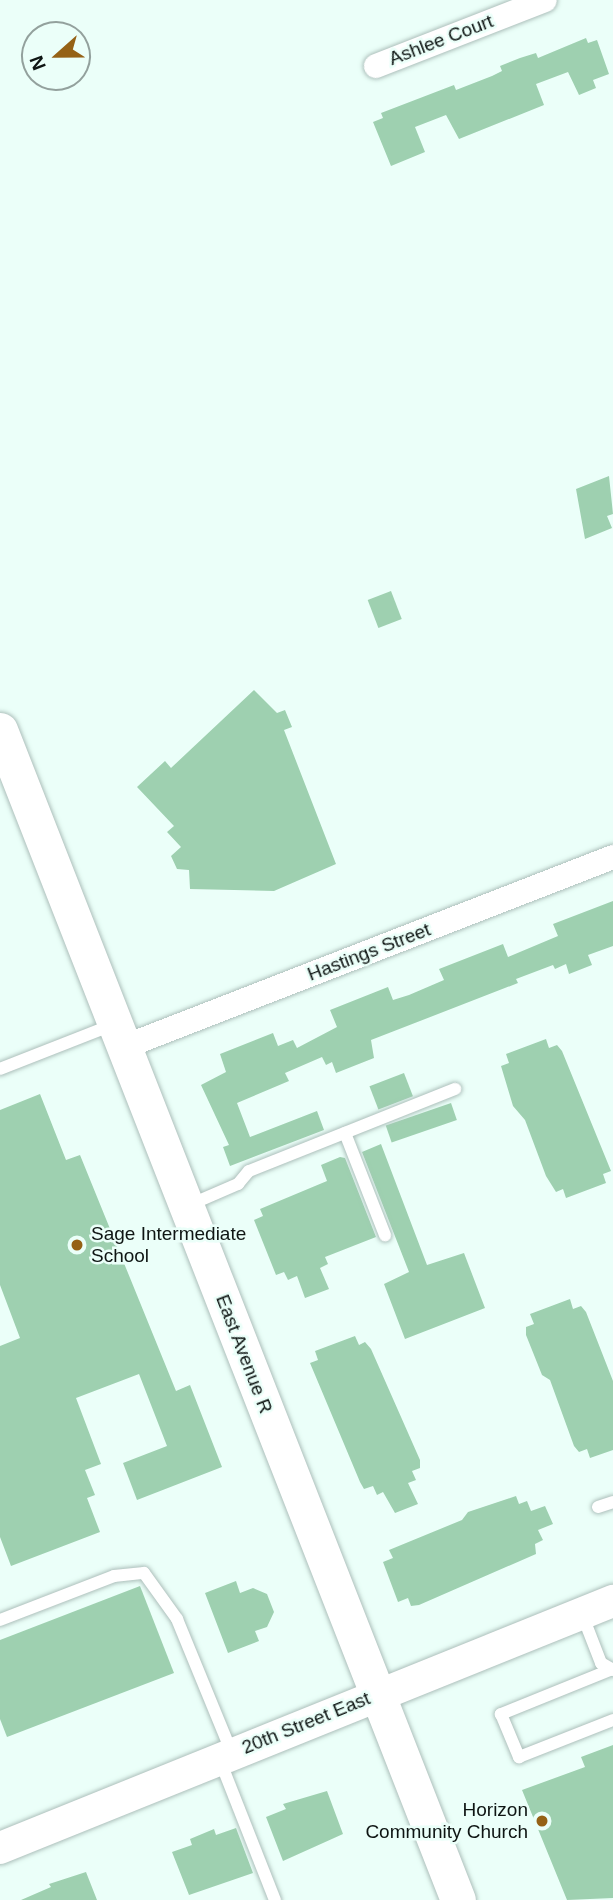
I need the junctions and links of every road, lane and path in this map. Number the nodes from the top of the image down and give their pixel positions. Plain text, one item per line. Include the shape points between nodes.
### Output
1 (545, 0) edge
2 (376, 66) dead end
3 (0, 730) edge
4 (9, 777) edge
5 (613, 857) edge
6 (120, 1035) junction
7 (0, 1069) edge
8 (455, 1089) dead end
9 (345, 1133) junction
10 (186, 1206) junction
11 (385, 1236) dead end
12 (613, 1502) edge
13 (598, 1507) dead end
14 (613, 1601) edge
15 (582, 1613) junction
16 (0, 1620) edge
17 (611, 1670) edge
18 (377, 1694) junction
19 (613, 1720) edge
20 (226, 1755) junction
21 (0, 1848) edge
22 (275, 1900) edge
23 (458, 1900) edge

1 - 2 street, Ashlee Court
3 - 4 main road, East Avenue R
4 - 6 main road, East Avenue R
5 - 6 street, Hastings Street
6 - 7 lane
6 - 10 main road, East Avenue R
8 - 9 lane
9 - 10 lane via 249,1171 238,1184
9 - 11 lane
10 - 18 main road, East Avenue R
12 - 13 lane
14 - 15 street, 20th Street East
15 - 17 lane via 601,1663
15 - 18 street, 20th Street East
16 - 20 lane via 114,1576 144,1573 177,1619
17 - 19 lane via 501,1714 519,1757
18 - 20 street, 20th Street East
18 - 23 main road, East Avenue R
20 - 21 street, 20th Street East
20 - 22 lane

